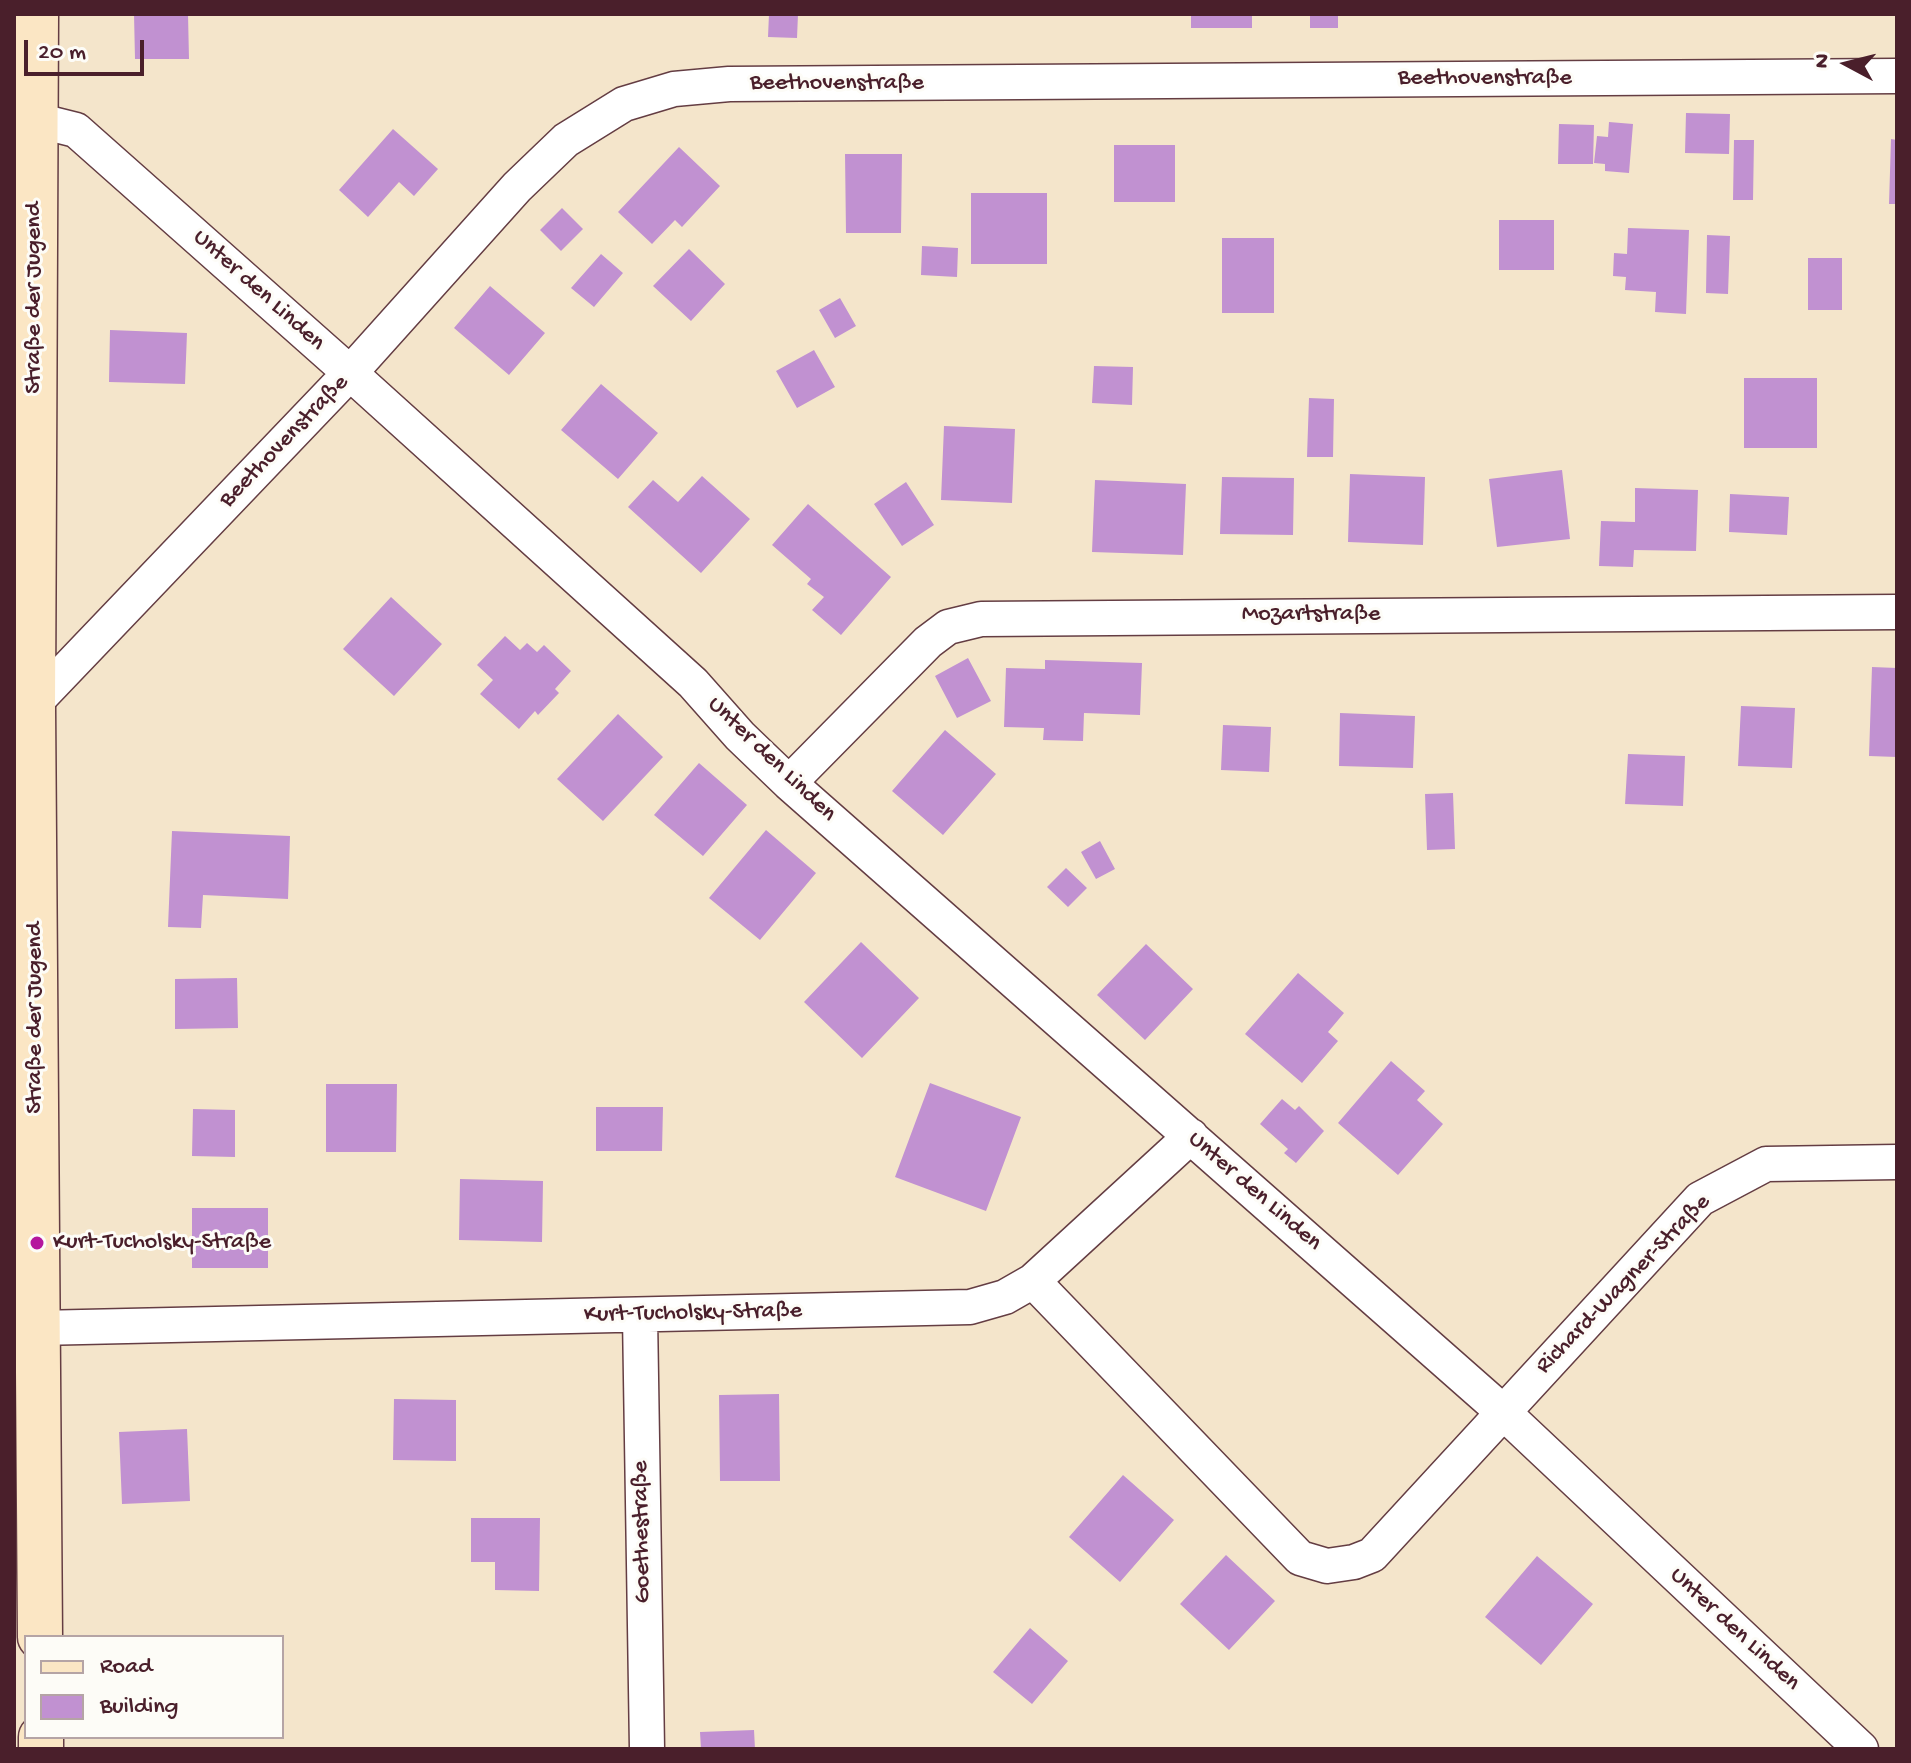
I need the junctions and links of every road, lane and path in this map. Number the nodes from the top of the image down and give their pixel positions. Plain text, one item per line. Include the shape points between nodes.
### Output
1 (36, 14) edge
2 (1897, 76) edge
3 (36, 120) junction
4 (350, 373) junction
5 (1897, 612) edge
6 (24, 715) edge
7 (789, 783) junction
8 (1191, 1136) junction
9 (1897, 1162) edge
10 (1033, 1281) junction
11 (640, 1316) junction
12 (26, 1327) edge
13 (1503, 1412) junction
14 (40, 1635) edge
15 (647, 1749) edge
16 (1861, 1749) edge

1 - 3 street, Straße der Jugend
2 - 4 street, Beethovenstraße via 744,84 674,89 624,104 566,140
3 - 4 street, Unter den Linden via 76,130
3 - 6 street, Straße der Jugend
4 - 6 street, Beethovenstraße
4 - 7 street, Unter den Linden via 693,683
5 - 7 street, Mozartstraße via 981,619 948,627 928,642
6 - 12 street, Straße der Jugend
7 - 8 street, Unter den Linden
8 - 10 street, Kurt-Tucholsky-Straße
8 - 13 street, Unter den Linden
9 - 13 street, Richard-Wagner-Straße via 1766,1164 1700,1199
10 - 11 street, Kurt-Tucholsky-Straße via 1005,1297 970,1307
10 - 13 street via 1300,1558 1327,1566 1372,1555
11 - 12 street, Kurt-Tucholsky-Straße
11 - 15 street, Goethestraße
12 - 14 street, Straße der Jugend
13 - 16 street, Unter den Linden

